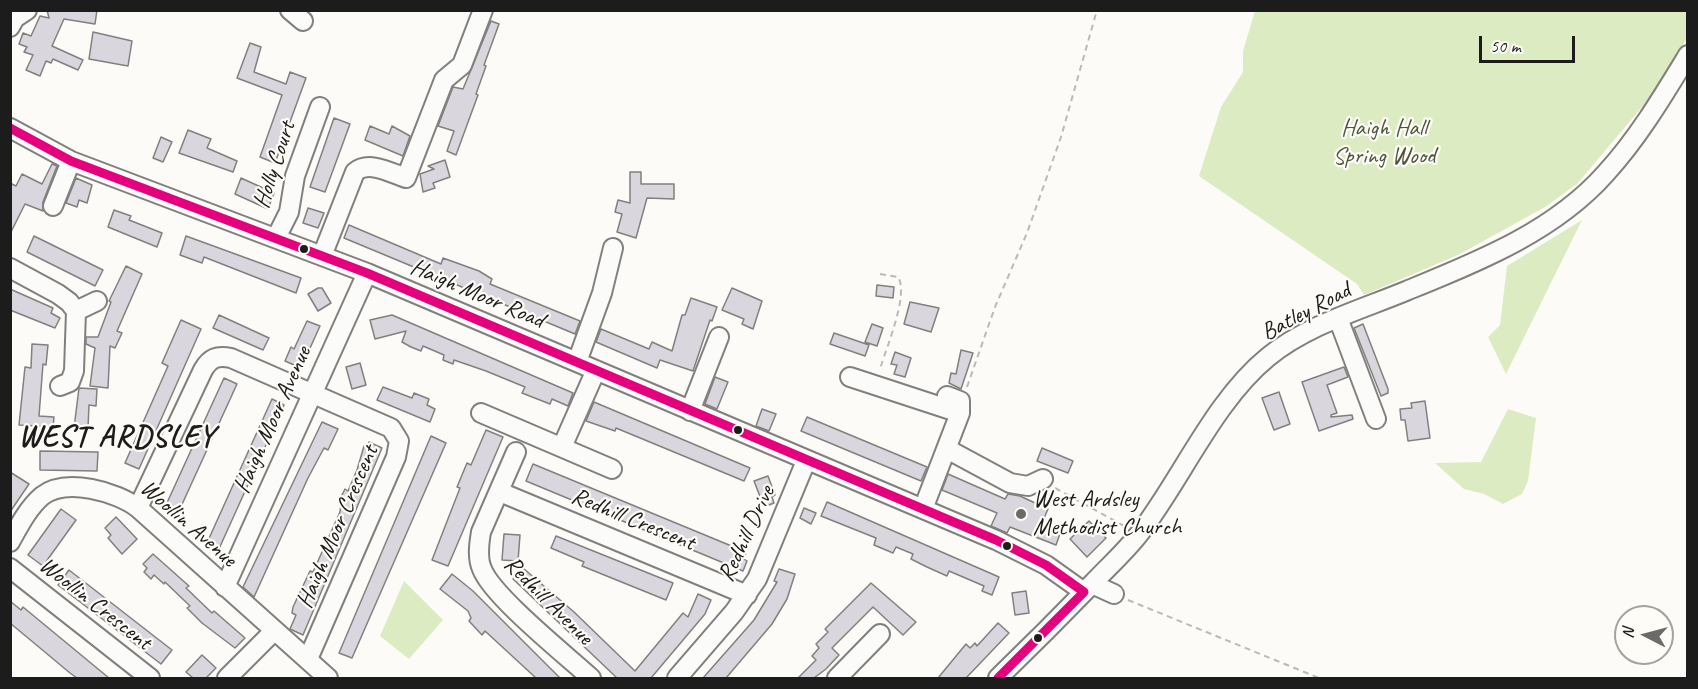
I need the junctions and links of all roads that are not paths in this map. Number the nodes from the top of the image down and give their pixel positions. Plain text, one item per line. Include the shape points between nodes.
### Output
1 (27, 10) edge
2 (483, 10) edge
3 (10, 27) edge
4 (1688, 55) edge
5 (320, 107) dead end
6 (12, 133) edge
7 (71, 161) junction
8 (52, 206) dead end
9 (276, 238) junction
10 (612, 248) dead end
11 (321, 256) junction
12 (10, 268) edge
13 (367, 273) junction
14 (97, 301) dead end
15 (76, 311) junction
16 (1338, 318) junction
17 (719, 337) dead end
18 (577, 363) junction
19 (596, 370) junction
20 (850, 377) dead end
21 (60, 386) dead end
22 (310, 393) junction
23 (690, 411) junction
24 (481, 413) dead end
25 (1376, 419) dead end
26 (562, 447) junction
27 (947, 449) junction
28 (516, 452) dead end
29 (806, 461) junction
30 (612, 469) dead end
31 (1043, 479) road end
32 (500, 492) junction
33 (138, 508) junction
34 (923, 509) junction
35 (10, 542) edge
36 (10, 568) edge
37 (225, 587) junction
38 (1088, 588) junction
39 (1114, 594) road end
40 (747, 595) junction
41 (273, 631) junction
42 (880, 634) dead end
43 (308, 659) junction
44 (150, 678) edge
45 (227, 678) edge
46 (328, 678) edge
47 (591, 678) edge
48 (677, 678) edge
49 (837, 678) edge
50 (998, 678) edge

1 - 3 street
2 - 11 street via 462,65 444,80 406,178 371,166 360,168
4 - 16 street, Batley Road via 1638,135 1605,175 1573,204 1524,238
5 - 9 street, Holly Court via 295,176 289,212
6 - 7 street, Haigh Moor Road
7 - 8 street
7 - 9 street, Haigh Moor Road
9 - 11 street, Haigh Moor Road
10 - 18 street via 602,293
11 - 13 street, Haigh Moor Road
12 - 15 street via 58,294
13 - 18 street, Haigh Moor Road
13 - 22 street, Haigh Moor Avenue
14 - 15 street
15 - 21 street via 74,371 70,382
16 - 25 street
16 - 38 street, Batley Road via 1289,342 1242,384 1139,534
17 - 23 street
18 - 19 street, Haigh Moor Road
19 - 23 street, Haigh Moor Road
19 - 26 street
20 - 27 street via 956,403
22 - 33 street via 231,358 223,356 208,362
22 - 37 street, Haigh Moor Avenue
22 - 43 street, Haigh Moor Crescent via 385,424 395,434 399,448
23 - 29 street, Haigh Moor Road
24 - 26 street
26 - 30 street
27 - 31 street via 1010,483 1028,486
27 - 34 street
28 - 32 street, Redhill Avenue
29 - 34 street, Haigh Moor Road
29 - 40 street, Redhill Drive
32 - 40 street, Redhill Crescent
32 - 47 street, Redhill Avenue via 481,532 482,570 508,602
33 - 35 street, Woollin Avenue via 100,490 54,490 33,506
33 - 37 street, Woollin Avenue
34 - 38 street, Haigh Moor Road via 996,540
36 - 44 street, Woollin Crescent
37 - 41 street, Woollin Avenue
38 - 39 street, Haigh Moor Road
38 - 50 street, Batley Road
40 - 48 street, Redhill Drive
41 - 43 street, Woollin Avenue
41 - 45 street
42 - 49 street via 868,659
43 - 46 street, Woollin Avenue

